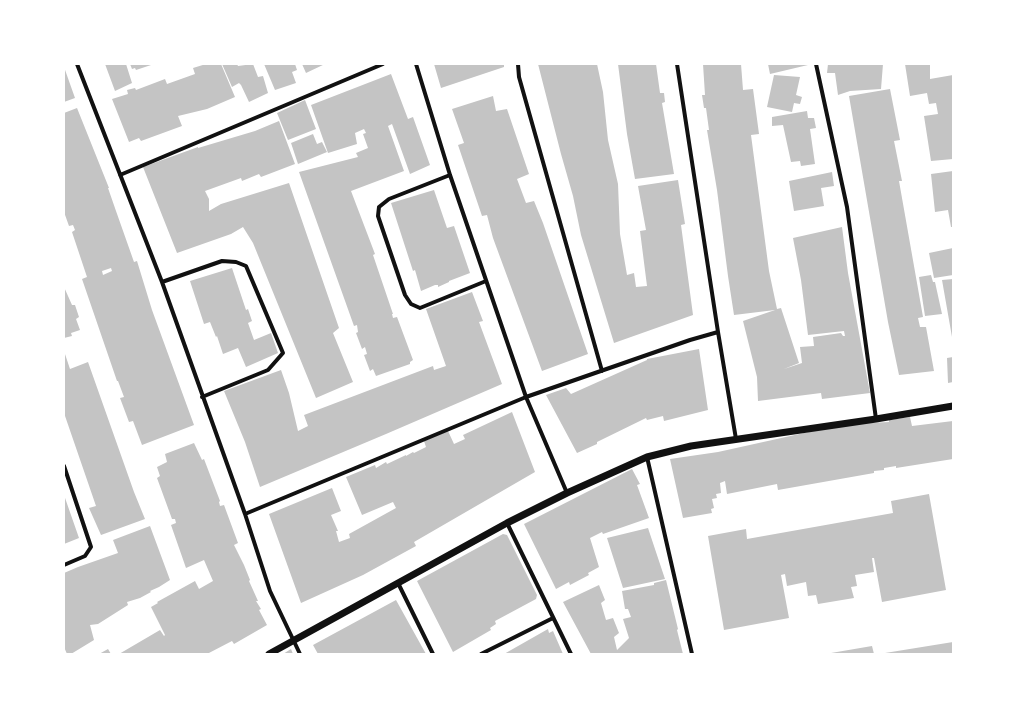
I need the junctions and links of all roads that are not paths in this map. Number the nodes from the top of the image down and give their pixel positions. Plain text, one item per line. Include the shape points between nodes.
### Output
1 (77, 64) edge
2 (383, 64) edge
3 (416, 64) edge
4 (518, 64) edge
5 (677, 64) edge
6 (816, 64) edge
7 (120, 175) junction
8 (450, 175) junction
9 (486, 281) junction
10 (162, 282) junction
11 (718, 332) junction
12 (602, 371) junction
13 (202, 397) junction
14 (526, 397) junction
15 (953, 406) edge
16 (876, 419) junction
17 (736, 439) junction
18 (647, 457) junction
19 (64, 466) edge
20 (567, 493) junction
21 (246, 514) junction
22 (507, 523) junction
23 (64, 565) edge
24 (398, 583) junction
25 (553, 618) junction
26 (293, 641) junction
27 (268, 654) edge
28 (300, 654) edge
29 (433, 654) edge
30 (481, 654) edge
31 (570, 654) edge
32 (692, 654) edge

1 - 7 street
2 - 7 street
3 - 8 street
4 - 12 street via 519,77
5 - 11 street
6 - 16 street via 847,207
7 - 10 street
8 - 9 street
8 - 9 street via 389,199 379,207 378,216 405,295 411,304 420,308
9 - 14 street
10 - 13 street
10 - 13 street via 222,261 246,266 284,353 268,370
11 - 12 street
11 - 17 street
12 - 14 street
13 - 21 street
14 - 20 street
14 - 21 street
15 - 16 street
16 - 17 street
17 - 18 street via 691,446
18 - 20 street
18 - 32 street
19 - 23 street via 90,547 85,556
20 - 22 street
21 - 26 street via 270,591
22 - 24 street
22 - 25 street
24 - 26 street
24 - 29 street
25 - 30 street
25 - 31 street
26 - 27 street
26 - 28 street

